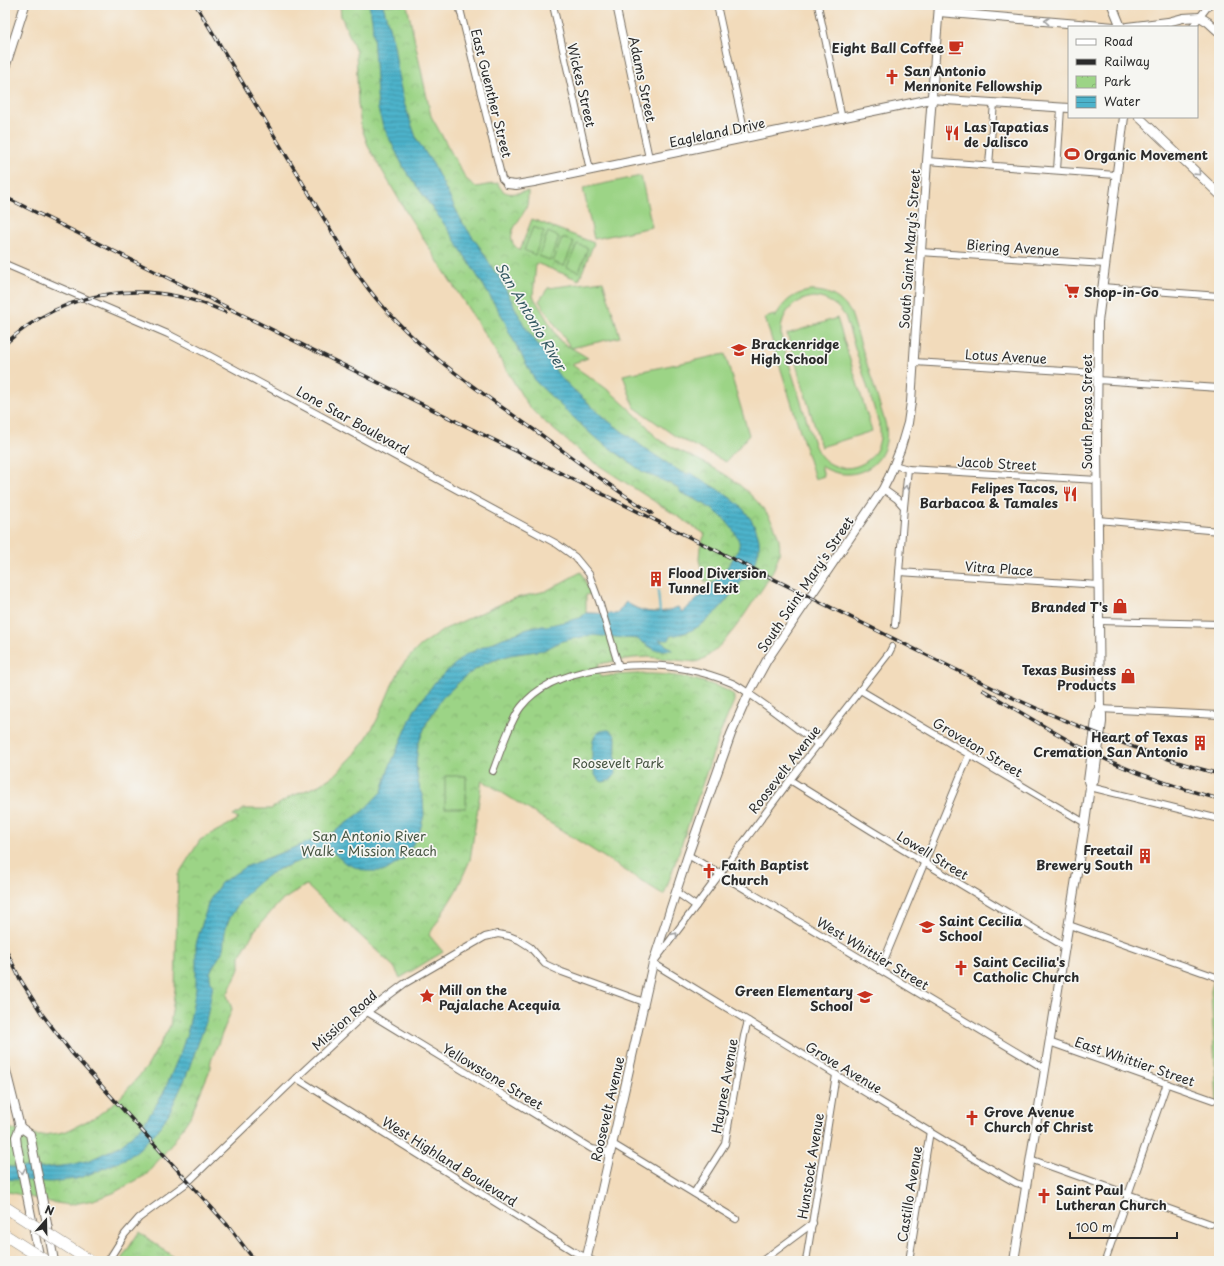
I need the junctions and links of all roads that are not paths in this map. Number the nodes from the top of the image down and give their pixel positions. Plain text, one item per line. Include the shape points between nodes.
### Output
1 (25, 5) edge
2 (459, 5) edge
3 (553, 5) edge
4 (616, 5) edge
5 (717, 5) edge
6 (818, 5) edge
7 (1112, 5) edge
8 (1209, 5) edge
9 (939, 9) edge
10 (1200, 16) junction
11 (1104, 26) edge
12 (1122, 26) edge
13 (1135, 26) edge
14 (1193, 26) edge
15 (1219, 32) edge
16 (5, 68) edge
17 (932, 99) junction
18 (994, 103) junction
19 (1065, 108) edge
20 (842, 118) junction
21 (1124, 118) edge
22 (1140, 118) edge
23 (746, 138) junction
24 (649, 158) junction
25 (927, 161) junction
26 (989, 165) junction
27 (590, 170) junction
28 (1057, 170) junction
29 (1116, 175) junction
30 (506, 184) joint
31 (1219, 194) edge
32 (920, 252) junction
33 (5, 264) edge
34 (1105, 264) junction
35 (1102, 287) junction
36 (1219, 296) edge
37 (914, 362) junction
38 (1097, 376) junction
39 (1219, 388) edge
40 (894, 465) junction
41 (908, 469) junction
42 (1098, 480) junction
43 (883, 489) junction
44 (904, 507) junction
45 (1098, 520) junction
46 (1219, 530) edge
47 (899, 572) junction
48 (1099, 585) junction
49 (1099, 622) junction
50 (1219, 624) edge
51 (895, 625) dead end
52 (892, 647) dead end
53 (619, 667) junction
54 (860, 690) junction
55 (749, 694) junction
56 (1100, 709) junction
57 (1219, 715) edge
58 (819, 745) junction
59 (969, 755) junction
60 (493, 771) dead end
61 (790, 780) junction
62 (1090, 787) junction
63 (1219, 819) edge
64 (1085, 824) junction
65 (688, 855) junction
66 (924, 862) junction
67 (719, 873) junction
68 (676, 892) junction
69 (696, 906) junction
70 (1069, 925) junction
71 (1065, 947) junction
72 (653, 963) junction
73 (880, 970) junction
74 (1219, 978) edge
75 (644, 1002) junction
76 (367, 1012) junction
77 (748, 1021) junction
78 (1049, 1042) junction
79 (5, 1067) edge
80 (1045, 1069) junction
81 (836, 1075) junction
82 (296, 1078) junction
83 (1168, 1084) junction
84 (1213, 1100) dead end
85 (20, 1127) junction
86 (930, 1131) junction
87 (611, 1143) junction
88 (610, 1152) junction
89 (1030, 1159) junction
90 (1026, 1186) junction
91 (694, 1193) junction
92 (1129, 1194) junction
93 (5, 1207) edge
94 (736, 1219) dead end
95 (813, 1223) junction
96 (1211, 1224) dead end
97 (5, 1236) edge
98 (588, 1260) edge
99 (40, 1261) edge
100 (46, 1261) edge
101 (54, 1261) edge
102 (90, 1261) edge
103 (108, 1261) edge
104 (762, 1261) edge
105 (806, 1261) edge
106 (909, 1261) edge
107 (1014, 1261) edge
108 (1105, 1261) edge

1 - 16 main road
2 - 30 street, East Guenther Street via 502,179
3 - 27 street, Wickes Street
4 - 24 street, Adams Street
5 - 23 street
6 - 20 street
7 - 12 main road
8 - 10 street
11 -> 9 main road
9 - 17 main road, South Saint Mary's Street
10 - 13 main road
10 - 14 street
10 - 15 main road
17 - 18 main road, Eagleland Drive
17 - 20 main road, Eagleland Drive
17 - 25 main road, South Saint Mary's Street
18 - 19 main road, Eagleland Drive
18 - 26 street
19 - 28 street
20 - 23 main road, Eagleland Drive
21 - 29 main road, South Presa Street
22 -> 31 main road
23 - 24 main road, Eagleland Drive
24 - 27 main road, Eagleland Drive
25 - 26 street
25 - 32 main road, South Saint Mary's Street
26 - 28 street
27 - 30 main road, Eagleland Drive via 516,185
28 - 29 street
29 - 34 main road, South Presa Street
32 - 34 street, Biering Avenue
32 - 37 main road, South Saint Mary's Street
33 - 53 street, Lone Star Boulevard via 196,348 557,544 575,557 590,574
34 - 35 main road, South Presa Street
35 - 36 street
35 - 38 main road, South Presa Street via 1098,322
37 - 38 street, Lotus Avenue
37 - 40 main road, South Saint Mary's Street via 908,423
38 - 39 street, Lotus Avenue
38 - 42 main road, South Presa Street
40 - 41 street, Jacob Street
40 - 43 main road, South Saint Mary's Street
41 - 42 street, Jacob Street
44 -> 41 street
42 - 45 main road, South Presa Street
43 - 44 street
43 - 55 main road, South Saint Mary's Street via 767,660
44 - 47 street
45 - 46 street
45 - 48 main road, South Presa Street
47 - 48 street, Vitra Place
47 - 51 street
48 - 49 main road, South Presa Street
49 - 50 street
49 - 56 main road, South Presa Street
52 - 54 street, Roosevelt Avenue
53 - 55 street via 641,665 686,669 732,683
53 - 60 street via 574,674 541,688 520,708
54 - 58 street, Roosevelt Avenue
54 - 59 street, Groveton Street
55 - 58 street
55 - 65 main road, Roosevelt Avenue via 731,734
56 - 57 street
56 - 62 main road, South Presa Street via 1102,730 1094,781
58 - 61 street, Roosevelt Avenue
59 - 64 street, Groveton Street
59 - 66 street
61 - 66 street, Lowell Street
61 - 67 street, Roosevelt Avenue
62 - 63 street
62 - 64 main road, South Presa Street
64 - 70 main road, South Presa Street
65 - 67 street, West Whittier Street
65 - 68 main road, Roosevelt Avenue
66 - 71 street, Lowell Street
66 - 73 street
67 - 69 street, Roosevelt Avenue
67 - 73 street, West Whittier Street
68 - 69 street
68 - 72 main road, Roosevelt Avenue
72 -> 69 street, Roosevelt Avenue
70 - 71 main road, South Presa Street
70 - 74 street
71 - 78 main road, South Presa Street
72 - 75 main road, Roosevelt Avenue
72 - 77 street, Grove Avenue
73 - 80 street, West Whittier Street
75 - 76 street, Mission Road via 562,972 545,964 520,940 498,934 485,937 417,976
75 - 87 main road, Roosevelt Avenue
76 - 82 street, Mission Road
76 - 88 street, Yellowstone Street via 592,1149
77 - 81 street, Grove Avenue
77 - 91 street, Haynes Avenue via 725,1144
78 - 80 main road, South Presa Street
78 - 83 street, East Whittier Street
79 - 85 main road
80 - 89 main road, South Presa Street
81 - 86 street, Grove Avenue
81 - 95 street, Hunstock Avenue
82 - 98 street, West Highland Boulevard
82 - 103 street, Mission Road via 188,1182 139,1218
83 - 84 street, East Whittier Street
83 - 92 street
85 -> 99 main road via 16,1137
85 - 101 main road via 30,1134
86 - 90 street, Grove Avenue via 1016,1183
86 - 106 street, Castillo Avenue
87 - 88 main road, Roosevelt Avenue
87 - 91 street
88 - 98 main road, Roosevelt Avenue
89 - 90 main road, South Presa Street
89 - 92 street
90 - 107 main road, South Presa Street
91 - 94 street
92 - 96 street
92 - 108 street
93 - 102 highway, bridge
95 - 104 street
95 - 105 street, Hunstock Avenue
97 - 100 highway, bridge

